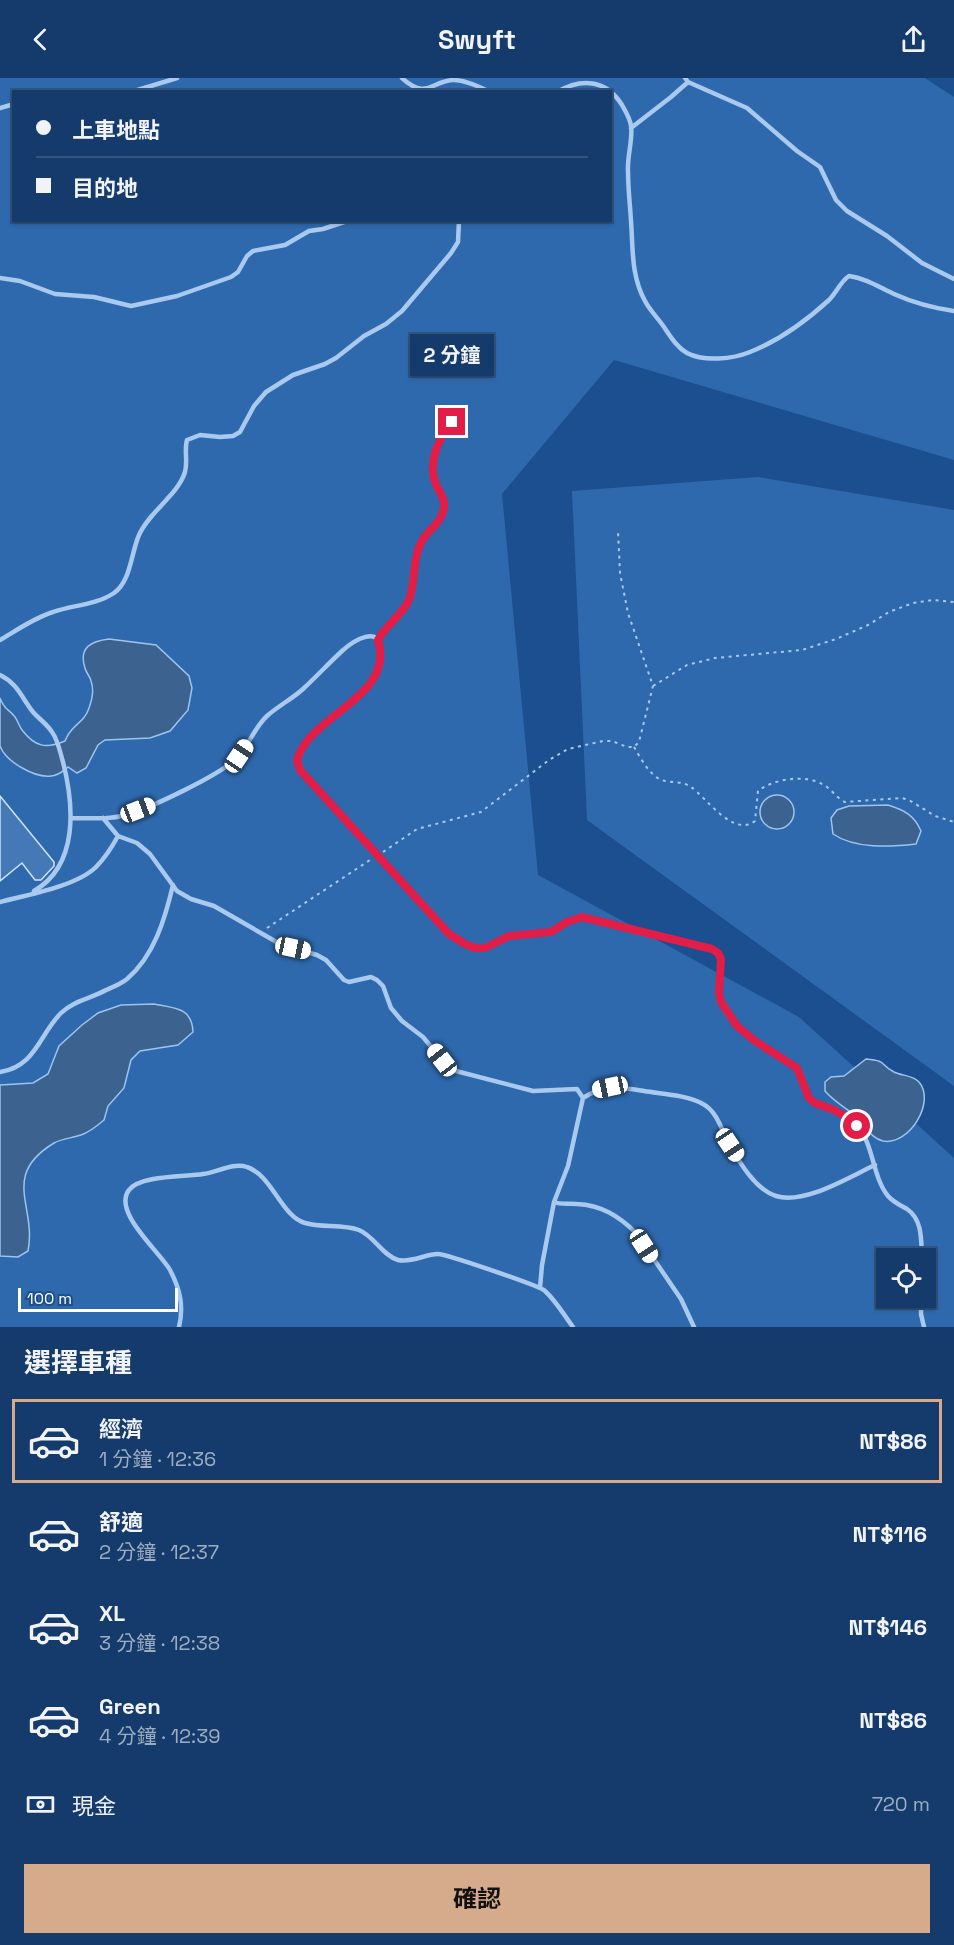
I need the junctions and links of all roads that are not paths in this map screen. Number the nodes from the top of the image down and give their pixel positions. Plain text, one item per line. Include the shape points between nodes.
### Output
1 (177, 78) edge
2 (402, 78) edge
3 (687, 80) edge
4 (138, 90) edge
5 (484, 90) edge
6 (560, 90) edge
7 (609, 90) edge
8 (612, 93) edge
9 (631, 128) junction
10 (344, 222) edge
11 (461, 222) edge
12 (0, 278) edge
13 (954, 279) edge
14 (954, 310) edge
15 (452, 422) dead end
16 (0, 640) edge
17 (378, 640) junction
18 (0, 675) edge
19 (71, 818) junction
20 (103, 818) junction
21 (118, 836) junction
22 (173, 885) junction
23 (26, 895) junction
24 (0, 902) edge
25 (0, 1072) edge
26 (583, 1098) junction
27 (875, 1165) junction
28 (554, 1202) junction
29 (921, 1248) edge
30 (540, 1288) junction
31 (921, 1308) edge
32 (180, 1327) edge
33 (573, 1327) edge
34 (694, 1327) edge
35 (924, 1327) edge

1 - 4 lane
2 - 5 lane via 421,89 455,80
3 - 9 lane via 671,98
3 - 13 lane via 747,108 820,167 836,200 848,211 922,263
6 - 7 lane via 588,81
8 - 9 lane via 629,117
9 - 14 lane via 628,170 632,255 638,285 645,302 687,353 724,358 748,353 818,310 849,276 930,308
10 - 12 lane via 309,231 285,245 253,251 231,276 141,305 55,294
11 - 16 lane via 458,242 451,253 402,312 336,358 293,375 266,392 240,432 220,437 200,435 187,440 185,472 139,534 127,575 116,591 101,600 39,617
15 - 17 lane via 442,435 434,460 435,483 444,500 442,515 420,543 408,602
17 - 20 lane via 366,636 343,650 302,690 266,717 232,762 151,806
17 - 27 lane, bridge via 380,661 366,689 307,743 297,760 300,770 438,923 475,948 485,948 509,936 551,932 582,917 712,949 721,959 721,1002 737,1026 797,1068 809,1098 857,1126
18 - 19 lane via 13,683 53,732 66,773
19 - 20 lane
19 - 23 lane via 58,870 51,880
20 - 21 lane
21 - 22 lane via 137,843 150,854
21 - 23 lane via 107,854 84,876
22 - 25 lane via 164,924 146,957 125,981 63,1011 30,1056 19,1066
22 - 26 lane via 191,899 214,906 280,944 317,955 344,980 377,980 396,1014 456,1071 533,1090 577,1089
23 - 24 lane
26 - 27 lane via 610,1087 704,1104 758,1185 775,1196 810,1195
26 - 28 lane via 568,1166
27 - 29 lane via 887,1195 916,1216
28 - 30 lane
28 - 34 lane via 597,1207 628,1225 681,1299
30 - 32 lane via 448,1255 401,1260 389,1256 360,1230 303,1222 294,1217 253,1170 238,1166 146,1181 128,1191 125,1206 129,1215 161,1256 177,1286 182,1312
30 - 33 lane
31 - 35 lane

